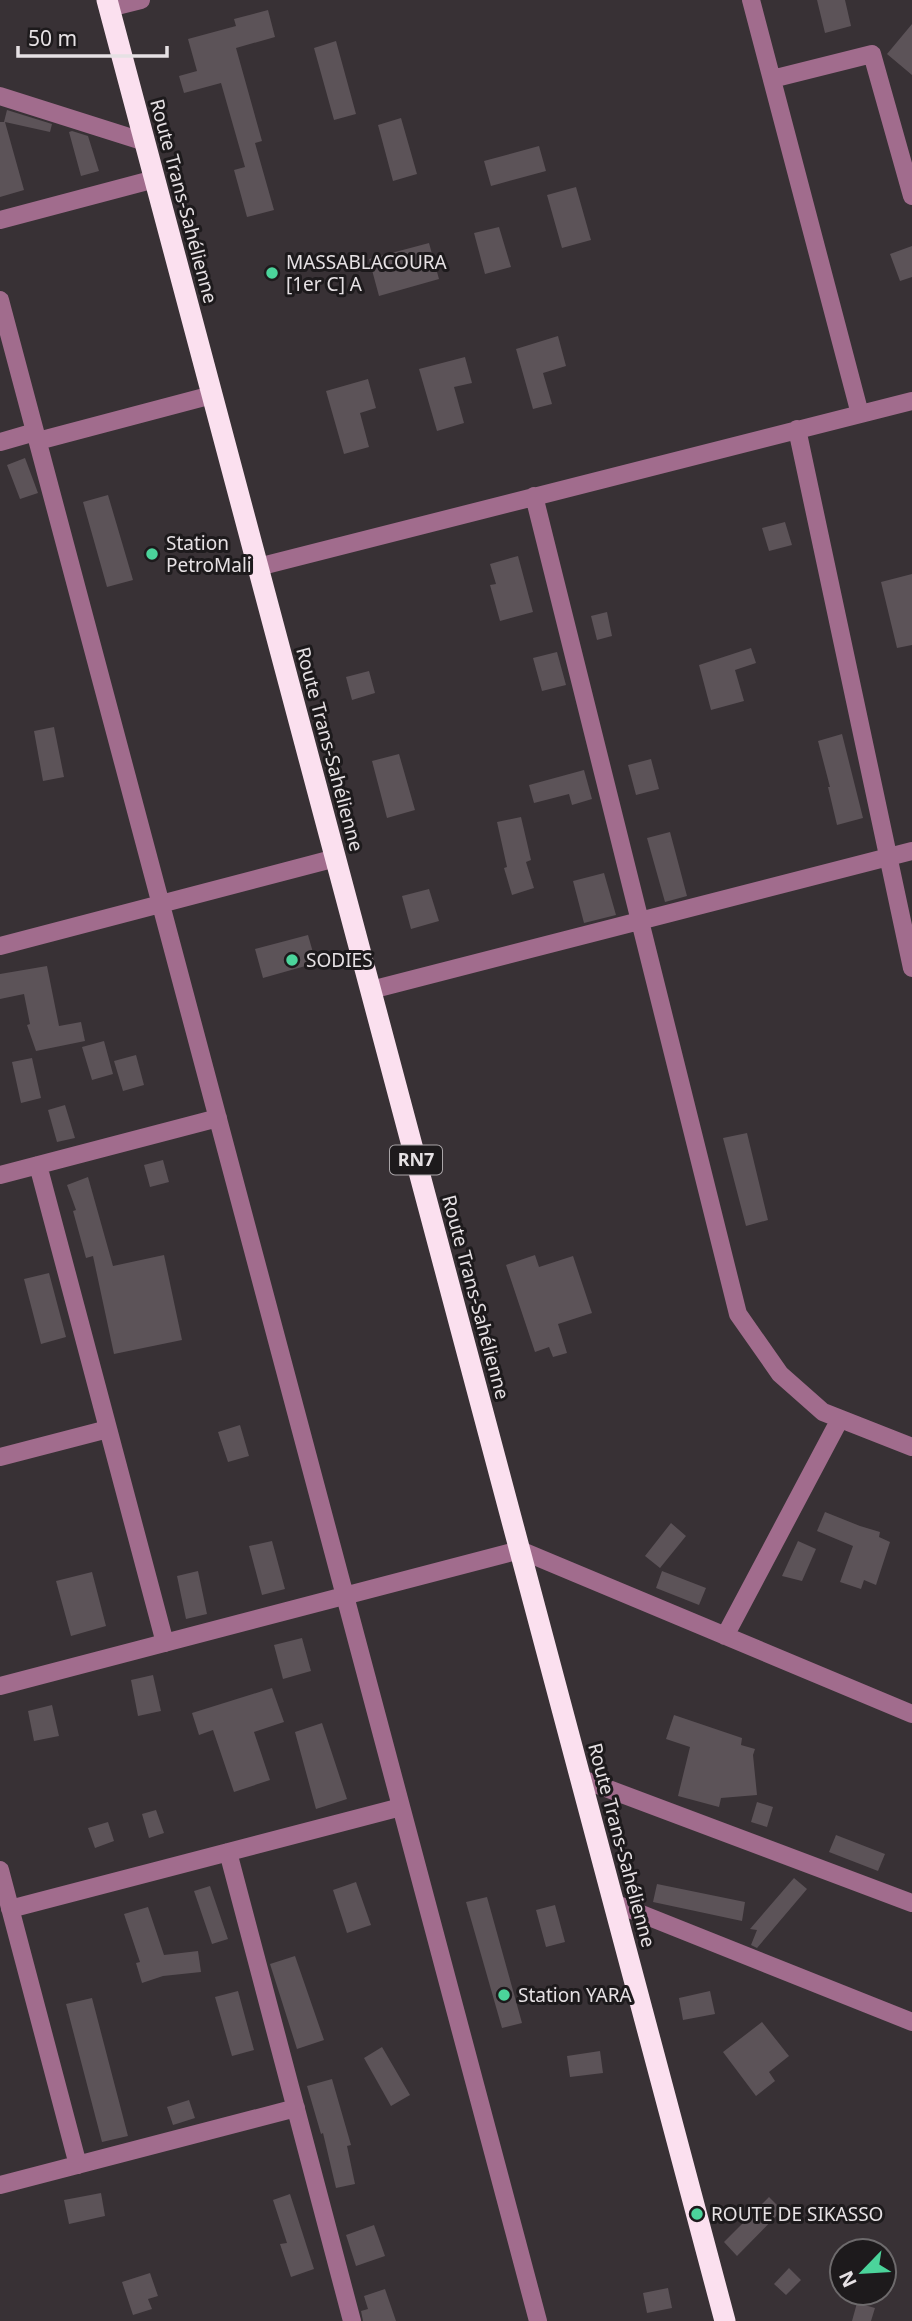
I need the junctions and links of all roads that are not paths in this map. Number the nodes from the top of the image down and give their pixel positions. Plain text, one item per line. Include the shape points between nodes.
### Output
1 (141, 0) edge
2 (751, 0) edge
3 (108, 4) edge
4 (772, 79) junction
5 (0, 96) edge
6 (145, 142) junction
7 (155, 179) junction
8 (912, 196) edge
9 (0, 220) edge
10 (0, 300) edge
11 (212, 395) junction
12 (912, 401) edge
13 (860, 414) junction
14 (797, 429) junction
15 (36, 436) junction
16 (0, 442) edge
17 (534, 496) junction
18 (258, 567) junction
19 (912, 851) edge
20 (336, 858) junction
21 (888, 858) junction
22 (161, 904) junction
23 (640, 921) junction
24 (0, 946) edge
25 (912, 968) edge
26 (371, 990) junction
27 (218, 1118) junction
28 (38, 1165) junction
29 (0, 1175) edge
30 (841, 1419) junction
31 (108, 1429) junction
32 (912, 1447) edge
33 (0, 1457) edge
34 (520, 1550) junction
35 (345, 1596) junction
36 (725, 1636) junction
37 (165, 1643) junction
38 (0, 1686) edge
39 (912, 1714) edge
40 (582, 1779) junction
41 (401, 1807) junction
42 (228, 1852) junction
43 (0, 1870) edge
44 (614, 1903) junction
45 (912, 1903) edge
46 (10, 1909) junction
47 (912, 2022) edge
48 (296, 2108) junction
49 (78, 2165) junction
50 (0, 2185) edge
51 (352, 2321) edge
52 (538, 2321) edge
53 (725, 2321) edge

1 - 3 street
2 - 4 street
3 - 6 highway, Route Trans-Sahélienne / RN7
4 - 8 street via 872,54
4 - 13 street
5 - 6 street
6 - 7 highway, Route Trans-Sahélienne / RN7
7 - 9 street
7 - 11 highway, Route Trans-Sahélienne / RN7
10 - 15 street
11 - 15 street
11 - 18 highway, Route Trans-Sahélienne / RN7
12 - 13 street
13 - 14 street
14 - 17 street
14 - 21 street
15 - 16 street
15 - 22 street
17 - 18 street
17 - 23 street
18 - 20 highway, Route Trans-Sahélienne / RN7
19 - 21 street
20 - 22 street
20 - 26 highway, Route Trans-Sahélienne / RN7
21 - 23 street
21 - 25 street
22 - 24 street
22 - 27 street
23 - 26 street
23 - 30 street via 738,1314 780,1374 823,1412
26 - 34 highway, Route Trans-Sahélienne / RN7
27 - 28 street
27 - 35 street
28 - 29 street
28 - 31 street
30 - 32 street
30 - 36 street
31 - 33 street
31 - 37 street
34 - 35 street
34 - 36 street
34 - 40 highway, Route Trans-Sahélienne / RN7
35 - 37 street
35 - 41 street
36 - 39 street
37 - 38 street
40 - 44 highway, Route Trans-Sahélienne / RN7
40 - 45 street
41 - 42 street
41 - 52 street
42 - 46 street
42 - 48 street
43 - 46 street
44 - 47 street
44 - 53 highway, Route Trans-Sahélienne / RN7
46 - 49 street
48 - 49 street
48 - 51 street
49 - 50 street

